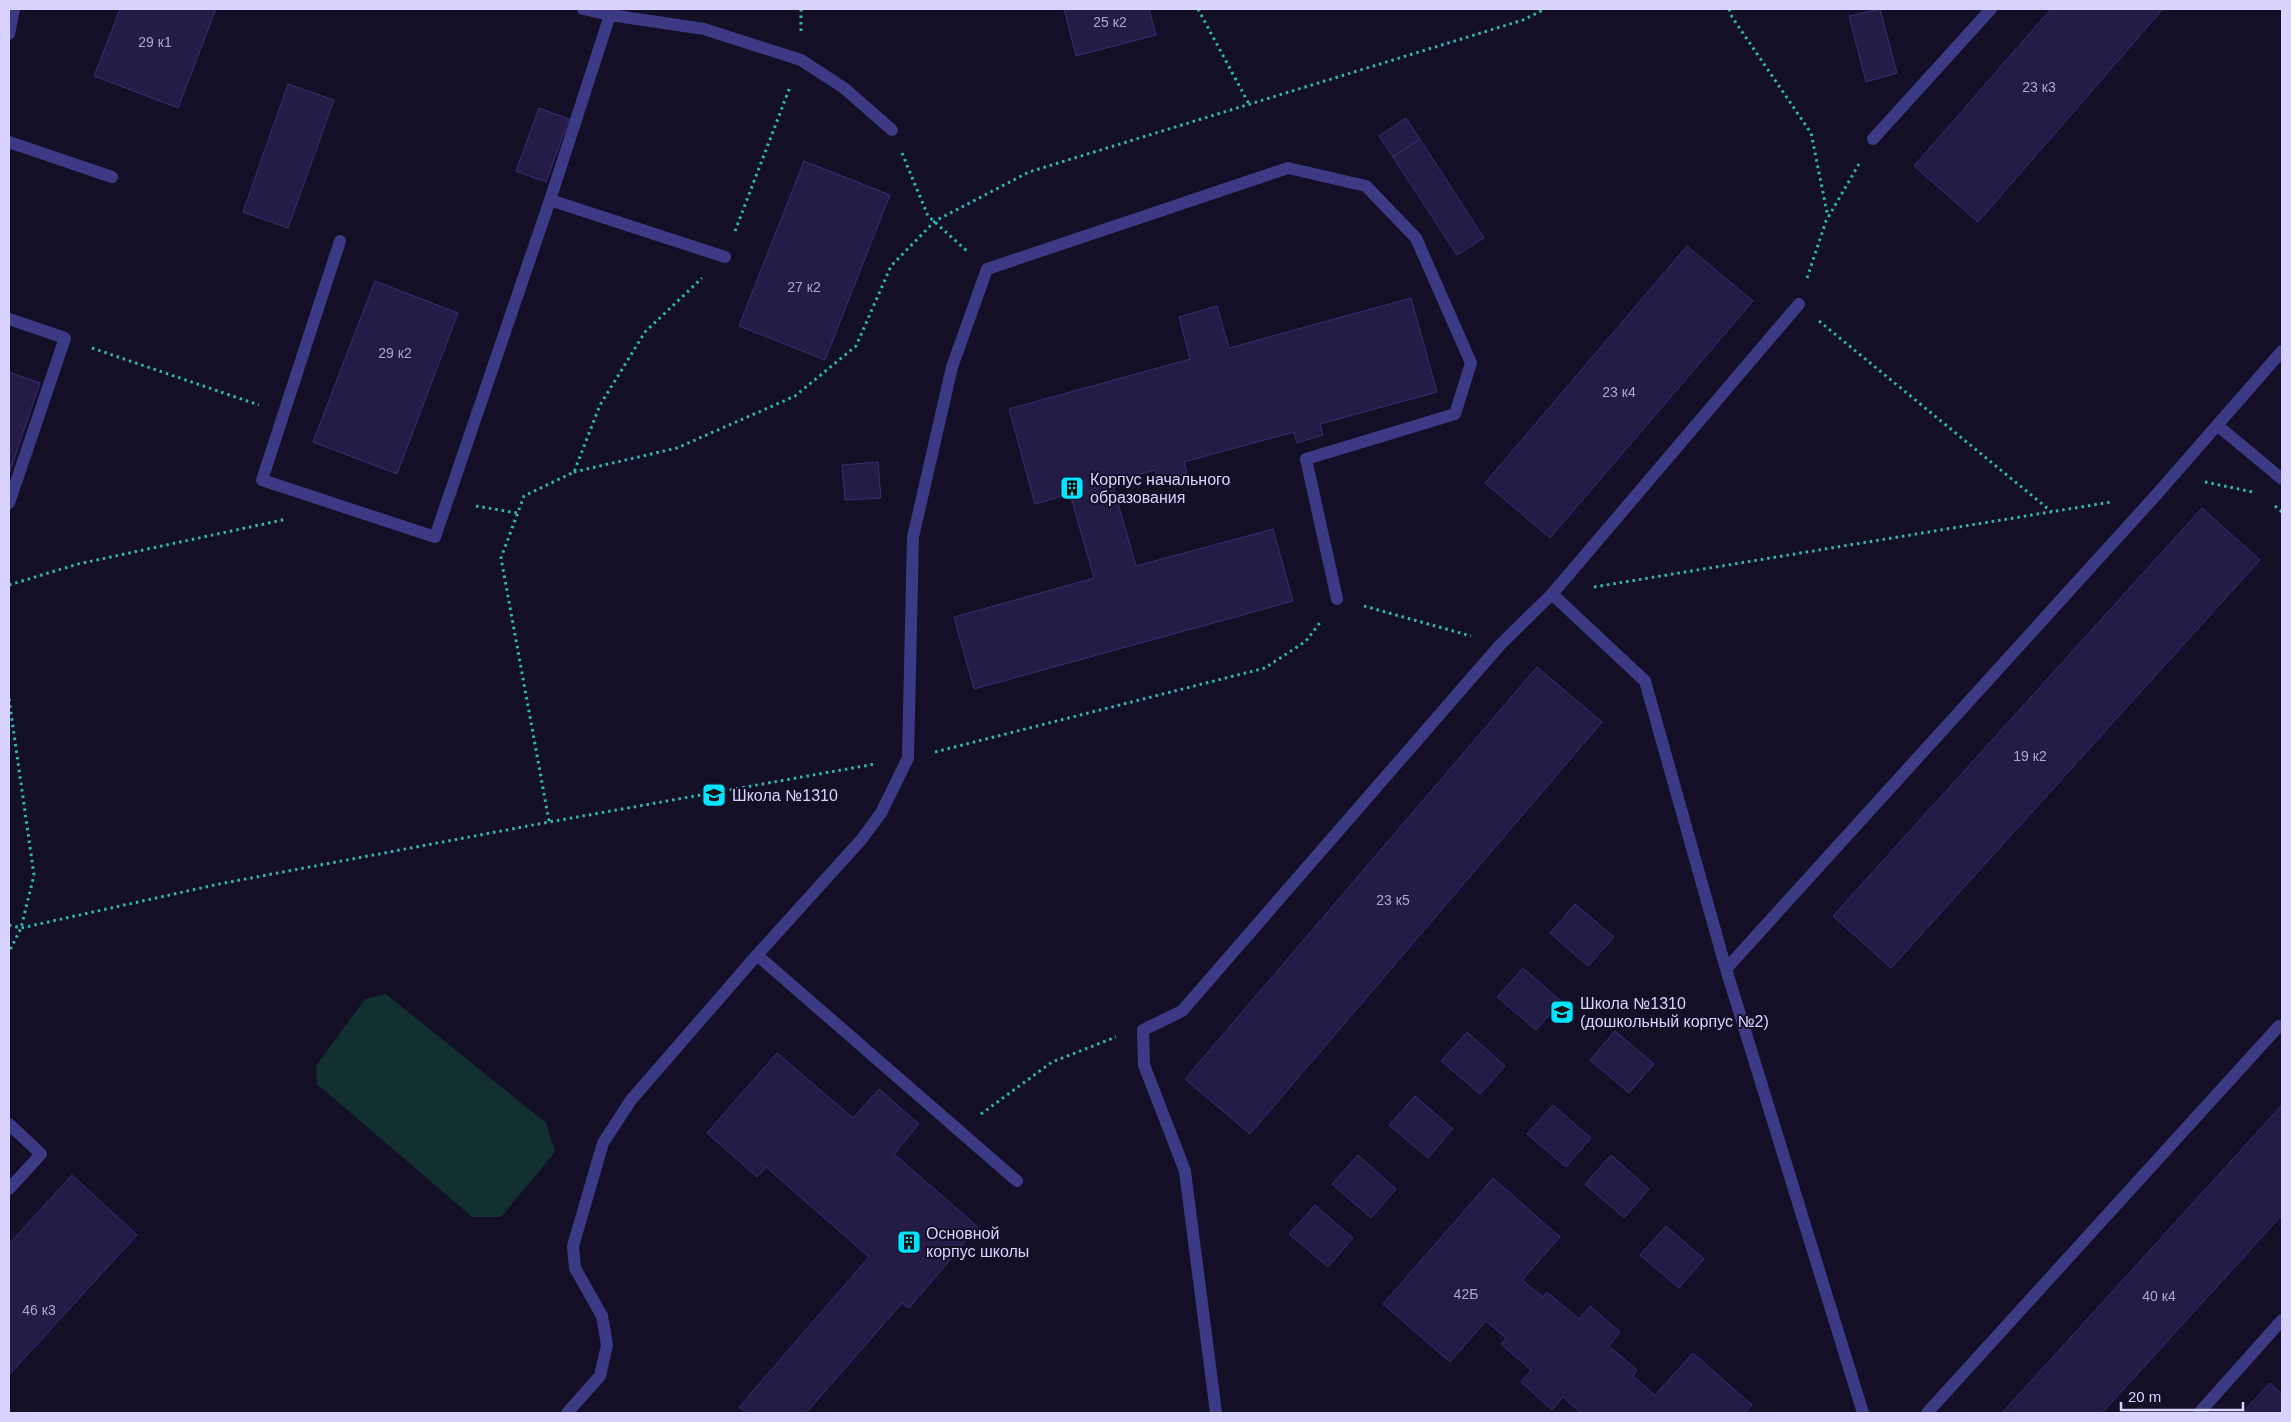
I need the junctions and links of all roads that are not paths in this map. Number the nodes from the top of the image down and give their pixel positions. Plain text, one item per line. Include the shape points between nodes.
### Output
1 (14, 9) edge
2 (583, 9) edge
3 (1991, 9) edge
4 (612, 12) edge
5 (9, 34) edge
6 (892, 130) road end
7 (1873, 139) road end
8 (9, 142) edge
9 (112, 177) dead end
10 (550, 200) junction
11 (340, 241) dead end
12 (725, 257) road end
13 (1799, 304) road end
14 (9, 319) edge
15 (2282, 351) edge
16 (2217, 425) junction
17 (2282, 479) edge
18 (9, 503) edge
19 (1552, 594) junction
20 (1337, 599) road end
21 (756, 955) junction
22 (1726, 970) junction
23 (2279, 1026) dead end
24 (9, 1124) edge
25 (1017, 1181) dead end
26 (9, 1189) edge
27 (2282, 1320) edge
28 (566, 1413) edge
29 (1216, 1413) edge
30 (1863, 1413) edge
31 (1927, 1413) edge
32 (2199, 1413) edge

1 - 5 lane
2 - 4 lane
3 - 7 lane
4 - 6 lane via 704,29 801,60 844,88
4 - 10 lane
8 - 9 lane
10 - 11 lane via 435,537 262,480
10 - 12 lane
13 - 19 lane
14 - 18 lane via 65,338
15 - 16 lane
16 - 17 lane
16 - 22 lane
19 - 22 lane via 1645,681
19 - 29 lane via 1500,645 1182,1011 1143,1030 1144,1065 1185,1171
20 - 21 lane via 1306,459 1455,414 1471,363 1416,238 1366,186 1288,168 986,269 952,368 913,537 908,758 881,813 861,840
21 - 25 lane
21 - 28 lane via 631,1100 603,1143 573,1246 575,1268 602,1316 607,1345 600,1376
22 - 30 lane
23 - 31 lane
24 - 26 lane via 41,1154
27 - 32 lane

